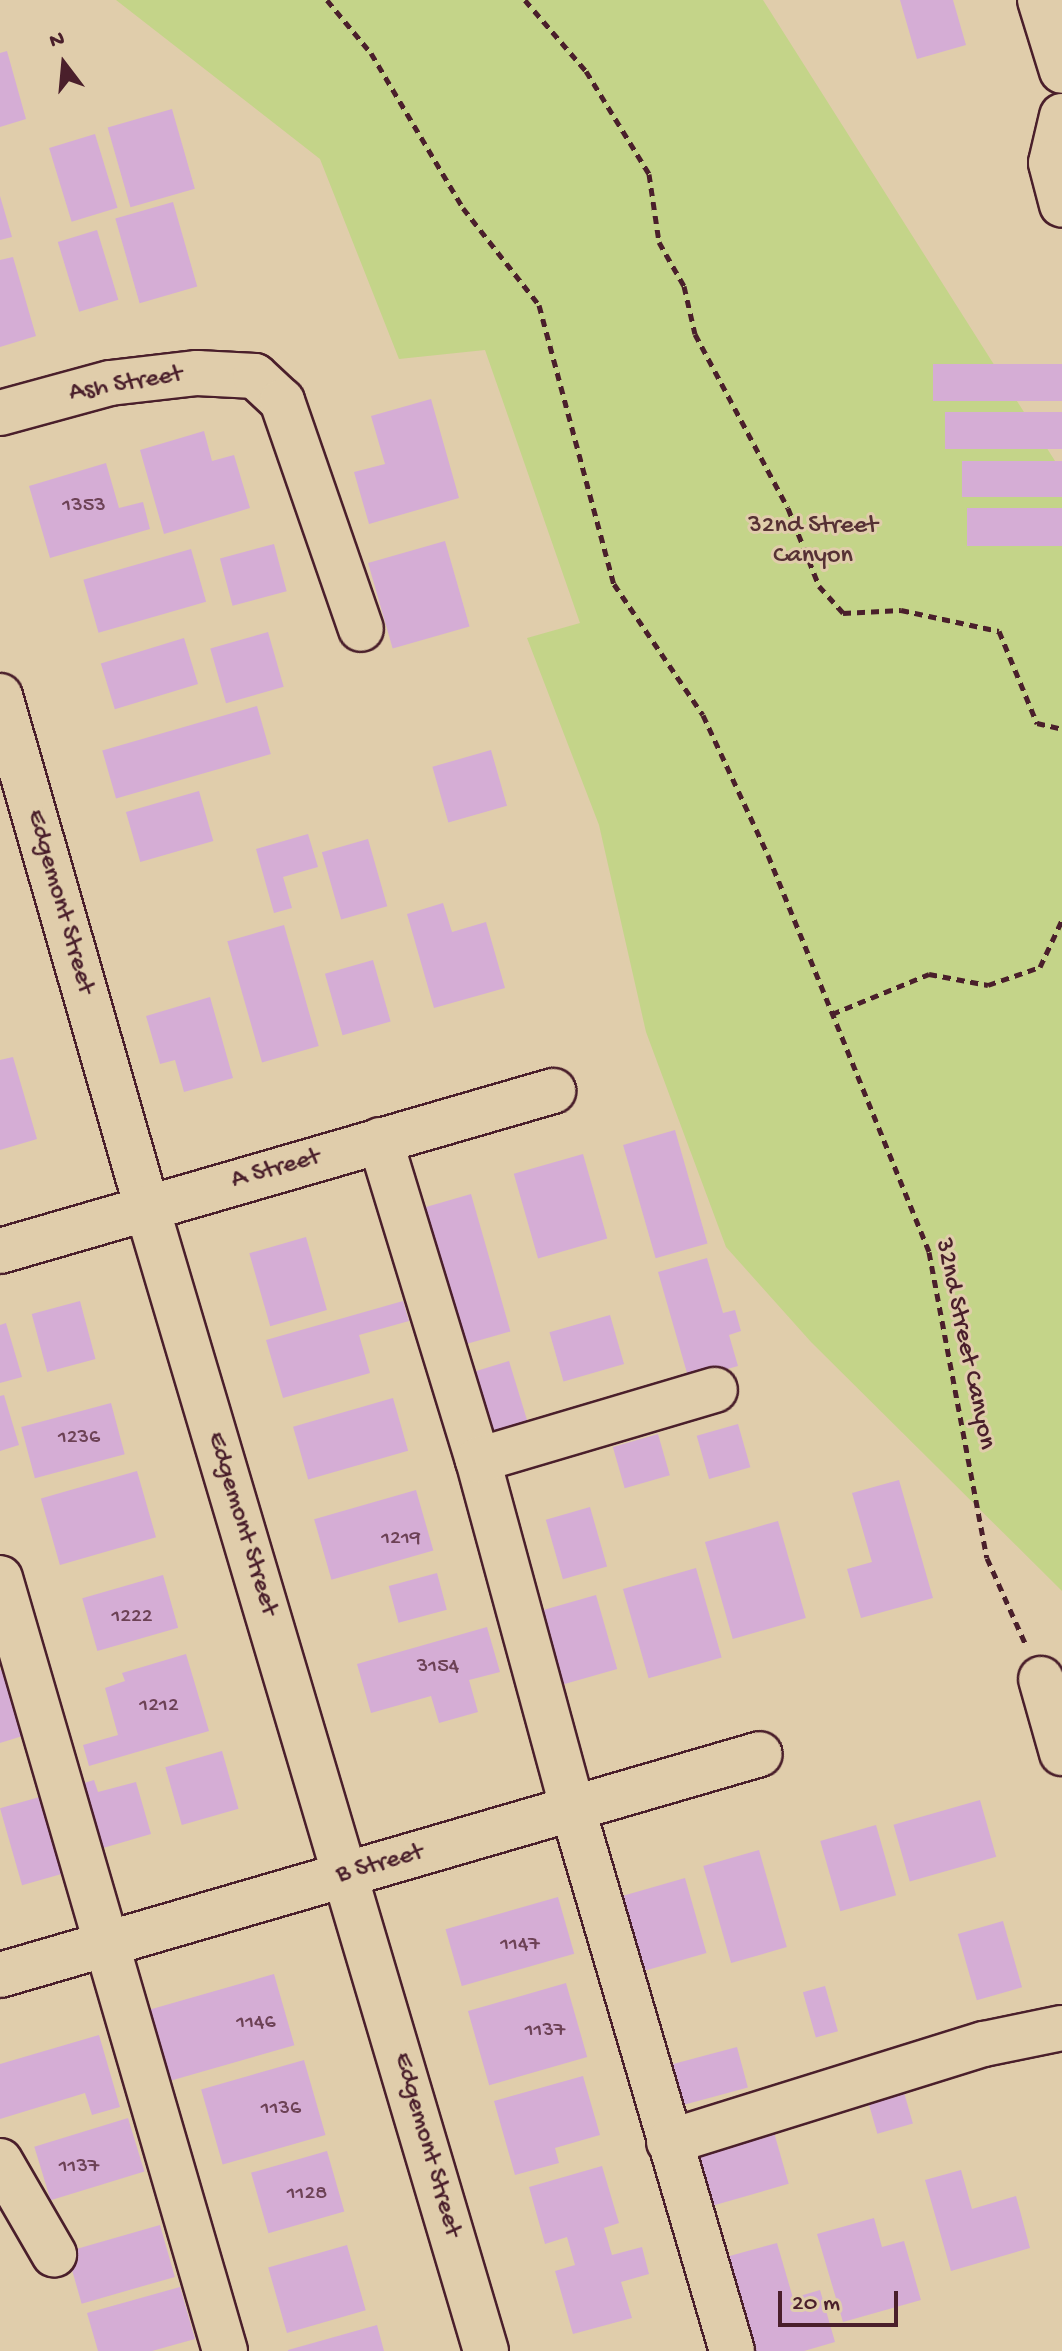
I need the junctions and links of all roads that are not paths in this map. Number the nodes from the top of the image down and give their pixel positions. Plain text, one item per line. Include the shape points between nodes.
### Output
1 (1040, 0) edge
2 (1062, 71) edge
3 (1062, 116) edge
4 (1062, 205) edge
5 (0, 413) edge
6 (361, 629) dead end
7 (0, 696) edge
8 (553, 1091) dead end
9 (380, 1140) junction
10 (147, 1208) junction
11 (0, 1251) edge
12 (715, 1390) dead end
13 (478, 1460) junction
14 (0, 1578) edge
15 (1041, 1679) road end
16 (1062, 1753) edge
17 (760, 1754) dead end
18 (573, 1810) junction
19 (346, 1875) junction
20 (107, 1944) junction
21 (0, 1975) edge
22 (1062, 2028) edge
23 (669, 2142) junction
24 (0, 2161) edge
25 (54, 2254) dead end
26 (225, 2351) edge
27 (486, 2351) edge
28 (732, 2351) edge

1 - 2 street
3 - 4 street via 1051,163
5 - 6 street, Ash Street via 110,383 197,373 255,376 282,401
7 - 10 street, Edgemont Street
8 - 9 street, A Street
9 - 10 street, A Street
9 - 13 street
10 - 11 street, A Street
10 - 19 street, Edgemont Street
12 - 13 street
13 - 18 street
14 - 20 street
15 - 16 street
17 - 18 street, B Street
18 - 19 street, B Street
18 - 23 street
19 - 20 street, B Street
19 - 27 street, Edgemont Street
20 - 21 street, B Street
20 - 26 street
22 - 23 street via 984,2044
23 - 28 street
24 - 25 street

